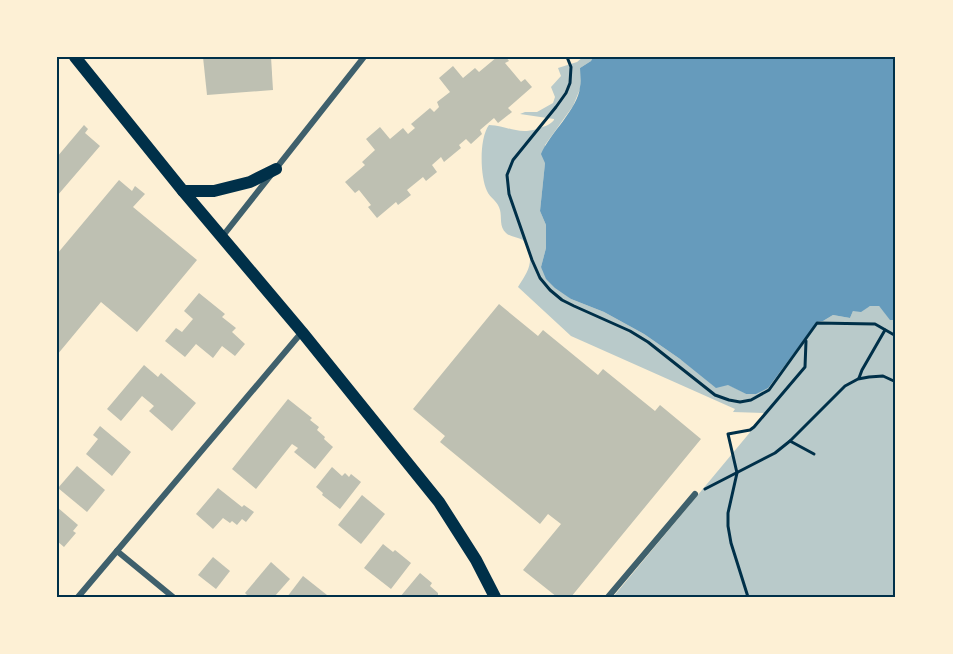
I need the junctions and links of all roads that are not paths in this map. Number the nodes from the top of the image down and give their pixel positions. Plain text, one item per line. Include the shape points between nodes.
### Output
1 (75, 57) edge
2 (364, 57) edge
3 (276, 169) junction
4 (183, 191) junction
5 (222, 237) junction
6 (302, 332) junction
7 (694, 494) road end
8 (117, 550) junction
9 (78, 597) edge
10 (173, 597) edge
11 (495, 597) edge
12 (608, 597) edge

1 - 4 main road
2 - 3 street
3 - 4 main road via 250,182 214,191
3 - 5 street
4 - 5 main road
5 - 6 main road
6 - 8 street
6 - 11 main road via 439,502
7 - 12 street
8 - 9 street
8 - 10 street

